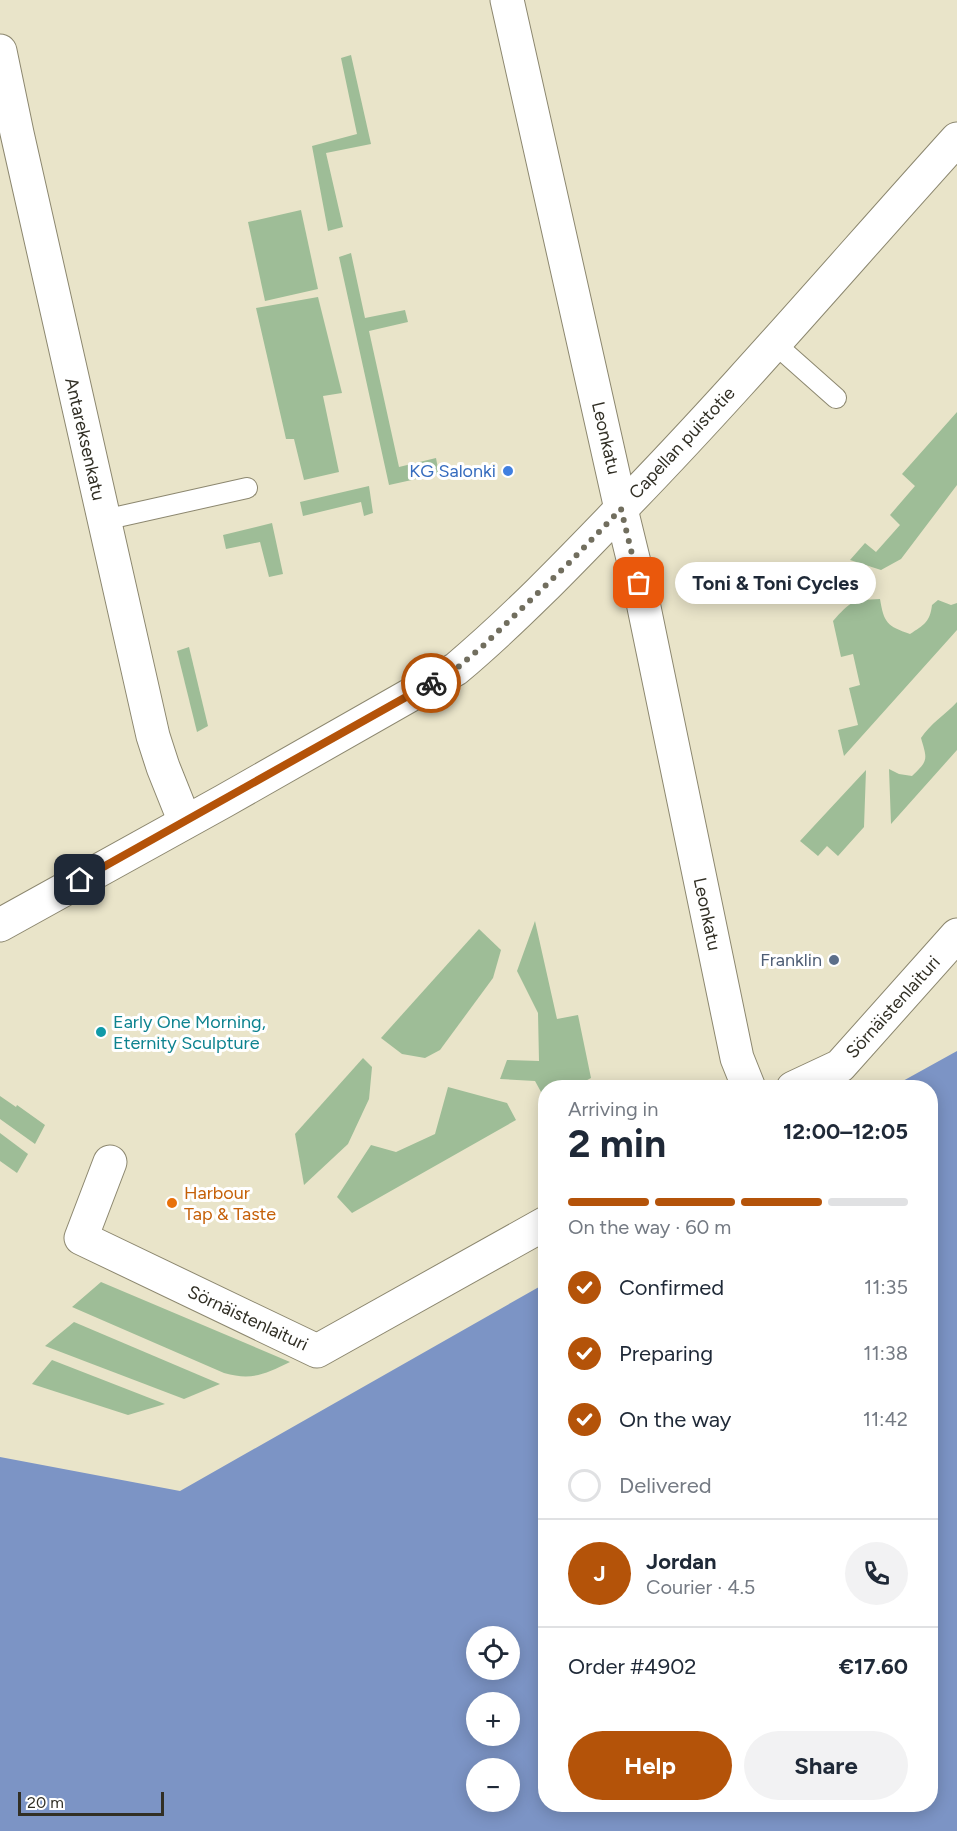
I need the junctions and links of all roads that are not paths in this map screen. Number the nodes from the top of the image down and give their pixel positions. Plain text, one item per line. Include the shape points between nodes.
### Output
1 (507, 0) edge
2 (0, 51) edge
3 (957, 139) edge
4 (774, 343) junction
5 (836, 398) dead end
6 (247, 488) dead end
7 (621, 509) junction
8 (104, 520) junction
9 (185, 822) junction
10 (0, 925) edge
11 (957, 935) edge
12 (746, 1080) edge
13 (810, 1080) edge
14 (110, 1162) dead end
15 (538, 1227) edge

1 - 7 street, Leonkatu
2 - 8 street, Antareksenkatu
3 - 4 street, Capellan puistotie
4 - 5 lane
4 - 7 street, Capellan puistotie
6 - 8 lane
7 - 9 street, Capellan puistotie via 456,669
7 - 12 street, Leonkatu via 737,1058
8 - 9 street, Antareksenkatu via 153,736
9 - 10 street, Capellan puistotie
11 - 13 street, Sörnäistenlaituri via 840,1066
14 - 15 street, Sörnäistenlaituri via 81,1238 317,1351

